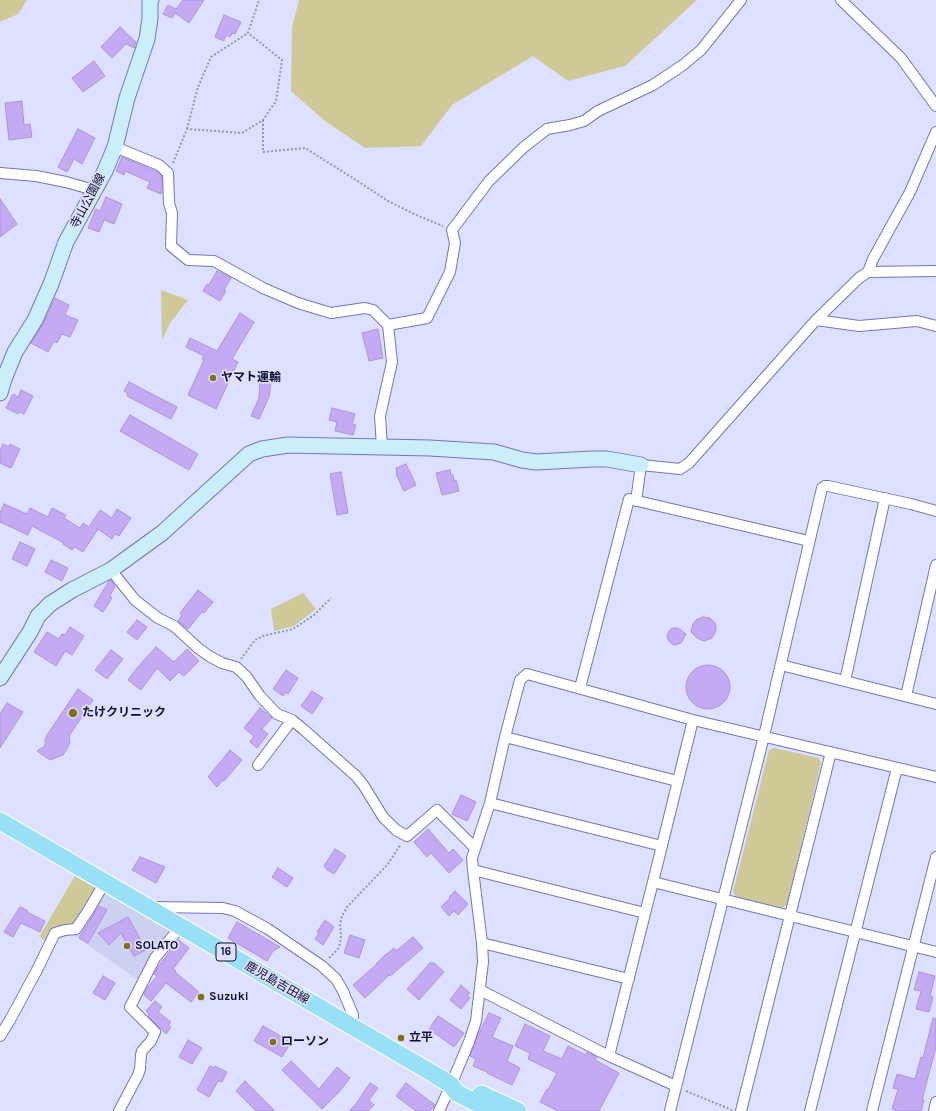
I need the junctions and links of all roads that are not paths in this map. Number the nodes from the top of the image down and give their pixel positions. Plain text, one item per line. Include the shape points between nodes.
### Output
1 (151, 0) edge
2 (741, 0) edge
3 (841, 0) edge
4 (936, 106) edge
5 (936, 132) edge
6 (115, 147) junction
7 (0, 173) edge
8 (94, 190) junction
9 (936, 271) edge
10 (868, 272) junction
11 (816, 320) junction
12 (388, 325) junction
13 (936, 326) edge
14 (0, 393) edge
15 (382, 447) junction
16 (641, 465) junction
17 (885, 498) junction
18 (636, 500) junction
19 (936, 511) edge
20 (809, 542) junction
21 (936, 565) edge
22 (111, 570) junction
23 (782, 665) junction
24 (0, 678) edge
25 (845, 681) junction
26 (580, 688) junction
27 (906, 696) junction
28 (936, 704) edge
29 (292, 720) junction
30 (693, 720) junction
31 (764, 736) junction
32 (505, 737) junction
33 (831, 752) junction
34 (258, 765) dead end
35 (897, 768) junction
36 (936, 777) edge
37 (677, 781) junction
38 (490, 803) junction
39 (0, 821) edge
40 (662, 846) junction
41 (475, 848) junction
42 (936, 857) edge
43 (473, 870) junction
44 (105, 882) junction
45 (653, 882) junction
46 (724, 899) junction
47 (147, 907) junction
48 (645, 913) junction
49 (790, 916) junction
50 (181, 926) junction
51 (855, 932) junction
52 (482, 943) junction
53 (914, 947) junction
54 (936, 952) edge
55 (629, 979) junction
56 (480, 990) junction
57 (352, 1026) junction
58 (0, 1036) edge
59 (609, 1056) junction
60 (451, 1085) junction
61 (676, 1086) junction
62 (936, 1102) edge
63 (119, 1111) edge
64 (439, 1111) edge
65 (492, 1111) edge
66 (518, 1111) edge
67 (670, 1111) edge
68 (741, 1111) edge
69 (810, 1111) edge
70 (872, 1111) edge
71 (934, 1111) edge

1 - 6 street, 寺山公園線 via 147,39 127,98
2 - 12 street via 701,50 678,69 584,121 546,129 524,146 489,181 452,230 455,243 450,272 427,318
3 - 4 street via 901,58
5 - 10 street via 910,192 872,259
6 - 8 street, 寺山公園線
6 - 12 street via 159,165 168,173 172,213 171,246 188,260 214,261 263,288 298,303 331,313 365,308 373,310
7 - 8 street via 66,182
8 - 14 street, 寺山公園線 via 66,242 35,320 15,352
9 - 10 street
10 - 11 street
11 - 13 street via 859,326 917,321
11 - 16 street via 689,463 680,469
12 - 15 street via 392,362 380,416
15 - 16 street via 494,452 536,462 608,459
15 - 22 street via 288,445 249,454 162,533
16 - 18 street
17 - 19 street
17 - 20 street via 823,486
17 - 25 street
18 - 20 street
18 - 26 street via 629,499
20 - 23 street
21 - 27 street
22 - 24 street via 50,604 38,616
22 - 29 street via 135,600 158,618 174,626 210,656 236,667 277,714
23 - 25 street
23 - 31 street
25 - 27 street
26 - 30 street
26 - 32 street via 527,674 520,680
27 - 28 street
29 - 34 street
29 - 41 street via 356,776 383,817 396,830 407,836 437,810
30 - 31 street
30 - 37 street
31 - 33 street
31 - 46 street
32 - 37 street
32 - 38 street
33 - 35 street
33 - 49 street
35 - 36 street
35 - 51 street
37 - 40 street
38 - 40 street
38 - 41 street
39 - 44 main road, 鹿児島吉田線 / 16
40 - 45 street
41 - 43 street via 472,858
42 - 53 street
43 - 48 street
43 - 52 street
44 - 47 main road, 鹿児島吉田線 / 16
44 - 58 street via 76,929 55,933
45 - 46 street
45 - 48 street
46 - 49 street
46 - 61 street
47 - 50 main road, 鹿児島吉田線 / 16
47 - 57 street via 223,908 268,929 322,966 336,979 353,1015
48 - 55 street
49 - 51 street
49 - 68 street
50 - 57 main road, 鹿児島吉田線 / 16
50 - 63 street via 155,958 130,1007 155,1032 142,1051 138,1075
51 - 53 street
51 - 69 street
52 - 55 street
52 - 56 street
53 - 54 street
53 - 70 street
55 - 59 street
56 - 59 street
56 - 60 street via 476,1021
57 - 60 main road, 鹿児島吉田線 / 16
59 - 61 street
60 - 64 street
60 - 65 main road, 鹿児島吉田線 / 16 via 457,1093
60 - 66 main road, 鹿児島吉田線 / 16 via 460,1085
61 - 67 street
62 - 71 street

